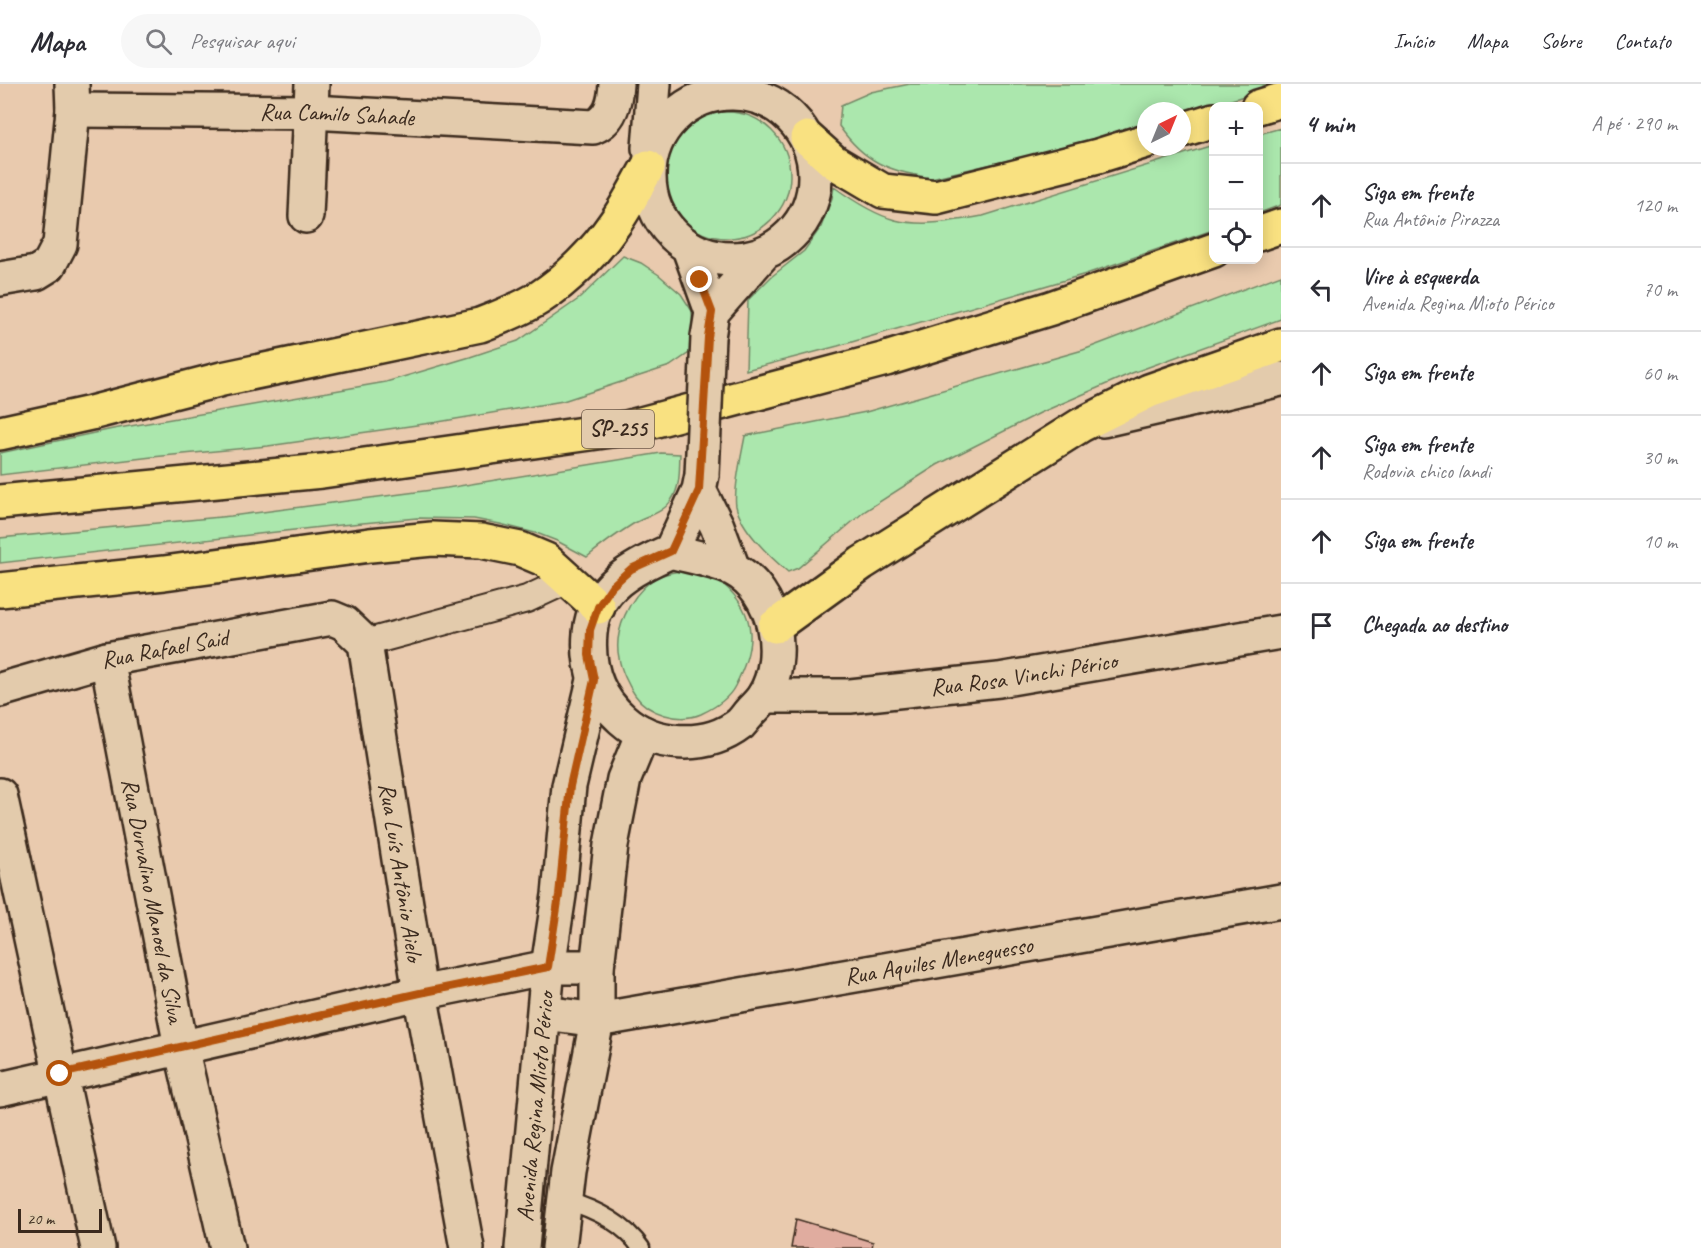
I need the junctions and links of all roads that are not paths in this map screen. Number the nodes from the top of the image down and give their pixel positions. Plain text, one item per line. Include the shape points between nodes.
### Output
1 (616, 84) edge
2 (654, 84) edge
3 (767, 94) edge
4 (72, 97) edge
5 (311, 98) edge
6 (1281, 100) edge
7 (1263, 105) edge
8 (1209, 122) edge
9 (1191, 127) edge
10 (807, 138) junction
11 (1137, 144) edge
12 (648, 167) junction
13 (306, 216) dead end
14 (1281, 226) edge
15 (1263, 232) edge
16 (689, 248) junction
17 (1209, 252) edge
18 (763, 254) junction
19 (0, 279) edge
20 (710, 325) junction
21 (1281, 345) edge
22 (1281, 379) edge
23 (1081, 425) junction
24 (0, 434) edge
25 (700, 483) junction
26 (0, 502) edge
27 (671, 551) junction
28 (733, 569) junction
29 (570, 579) junction
30 (0, 590) edge
31 (598, 607) junction
32 (775, 626) junction
33 (1281, 632) edge
34 (365, 643) junction
35 (107, 659) junction
36 (594, 680) junction
37 (0, 690) edge
38 (764, 696) junction
39 (643, 733) junction
40 (0, 795) edge
41 (1281, 901) edge
42 (548, 967) junction
43 (597, 967) junction
44 (420, 993) junction
45 (545, 1013) junction
46 (597, 1020) junction
47 (181, 1047) junction
48 (60, 1074) junction
49 (0, 1089) edge
50 (530, 1170) junction
51 (566, 1186) junction
52 (98, 1248) edge
53 (227, 1248) edge
54 (467, 1248) edge
55 (522, 1248) edge
56 (559, 1248) edge
57 (641, 1248) edge

1 - 5 street, Rua Camilo Sahade via 612,107 601,123 578,127
2 - 12 street
3 - 10 street
3 - 12 street via 765,98 737,91 709,94 683,106 663,126
4 - 5 street, Rua Camilo Sahade
4 - 19 street via 60,244 49,265 36,273
5 - 13 street
6 - 7 highway
8 - 9 highway
10 - 11 highway via 834,162 883,191 936,197
10 - 18 street via 815,165 814,192 805,219 787,240
12 - 16 street via 653,206 665,226
12 - 24 highway via 614,224 592,251 540,298 510,314 480,325 222,379
14 - 15 highway
16 - 18 street via 722,259
16 - 20 street
17 - 26 highway, SP-255 via 1051,308 897,355 626,428 322,471
18 - 20 street
20 - 25 street, bridge
21 - 23 highway via 1149,391
22 - 23 street
23 - 32 highway via 862,563
25 - 27 street
25 - 28 street
27 - 28 street
27 - 31 street via 631,569 612,586
28 - 32 street via 752,584 766,603
29 - 30 highway via 546,560 520,549 481,541 432,539
29 - 31 highway
29 - 34 street via 527,599
31 - 36 street via 590,630
32 - 38 street via 776,663
33 - 38 street, Rua Rosa Vinchi Périco via 999,680 850,696
34 - 35 street, Rua Rafael Said via 344,622 332,618
34 - 44 street, Rua Luís Antônio Aielo
35 - 37 street, Rua Rafael Said
35 - 47 street, Rua Durvalino Manoel da Silva
36 - 39 street via 613,711
36 - 42 street, Avenida Regina Mioto Périco via 570,786
38 - 39 street via 740,723 718,736 693,742 667,741
39 - 43 street, Avenida Regina Mioto Périco via 624,779 611,845
40 - 48 street
41 - 46 street, Rua Aquiles Meneguesso
42 - 43 street
42 - 44 street
42 - 45 street, Avenida Regina Mioto Périco
43 - 46 street, Avenida Regina Mioto Périco
44 - 47 street
44 - 54 street, Rua Luís Antônio Aielo
45 - 46 street, Rua Aquiles Meneguesso
45 - 50 street, Avenida Regina Mioto Périco
46 - 51 street, Avenida Regina Mioto Périco
47 - 48 street
47 - 53 street, Rua Durvalino Manoel da Silva
48 - 49 street
48 - 52 street
50 - 51 street
50 - 55 street, Avenida Regina Mioto Périco
51 - 56 street, Avenida Regina Mioto Périco
51 - 57 lane via 578,1204 617,1224

